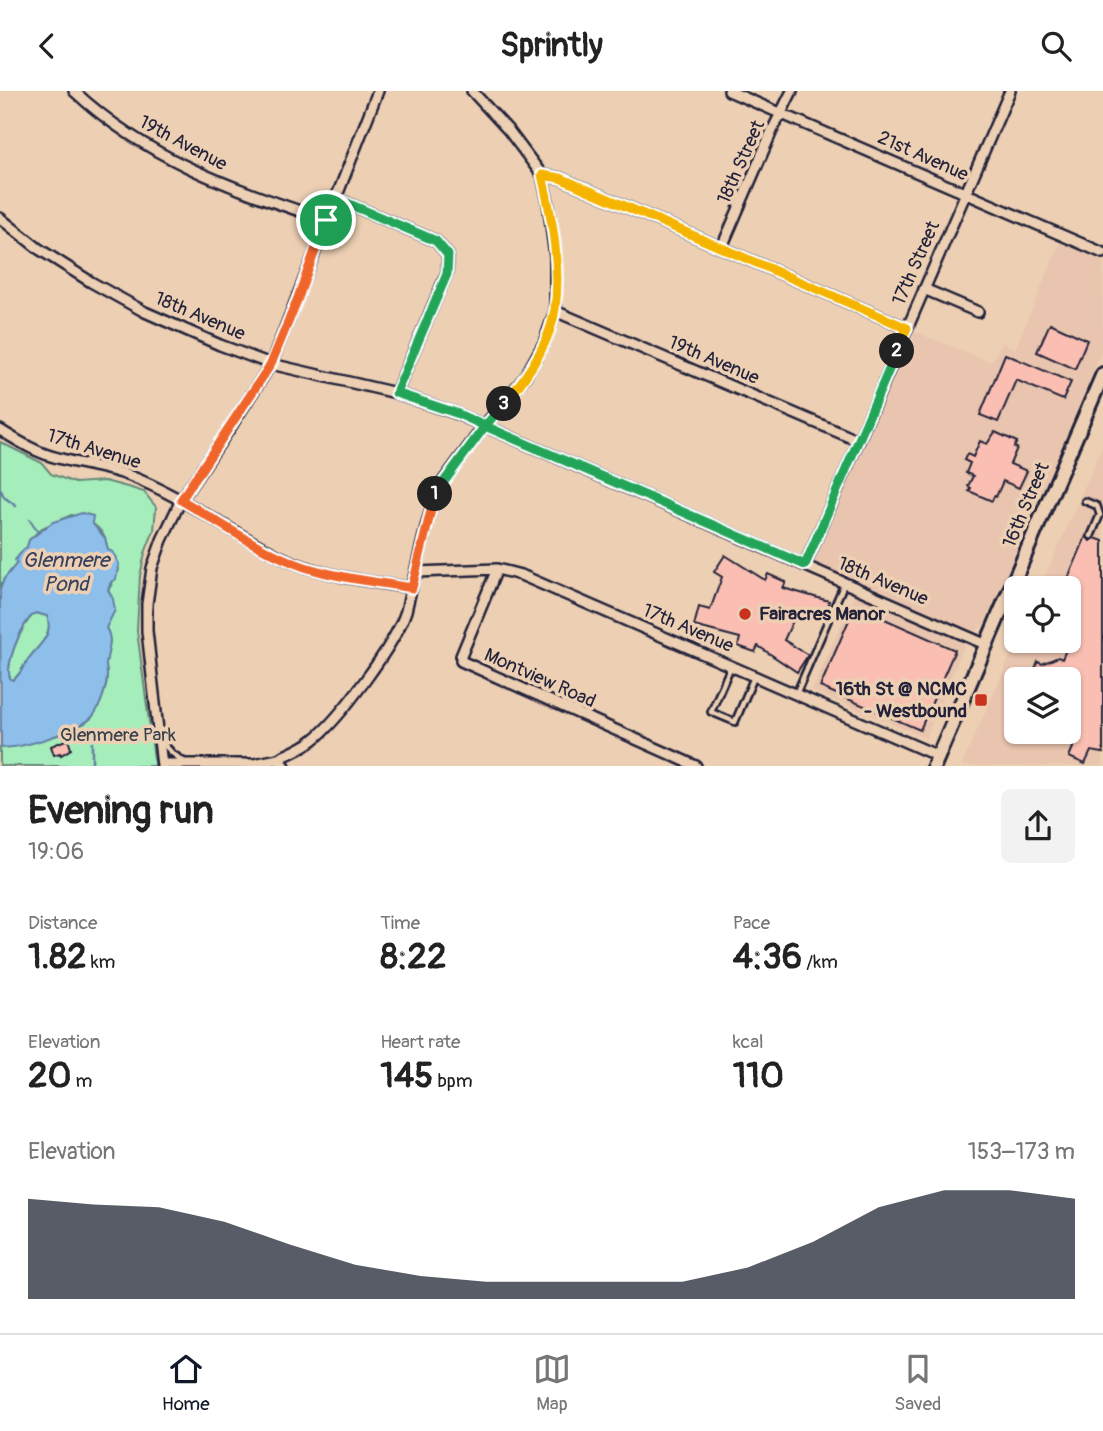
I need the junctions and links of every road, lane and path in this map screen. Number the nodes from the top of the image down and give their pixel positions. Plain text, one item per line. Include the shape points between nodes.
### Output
1 (74, 91) edge
2 (378, 91) edge
3 (472, 91) edge
4 (729, 91) edge
5 (792, 91) edge
6 (1010, 91) edge
7 (782, 114) junction
8 (542, 175) junction
9 (965, 194) junction
10 (335, 198) junction
11 (0, 219) edge
12 (326, 220) junction
13 (722, 247) junction
14 (1103, 253) edge
15 (924, 289) junction
16 (555, 311) junction
17 (978, 312) dead end
18 (907, 328) junction
19 (271, 364) junction
20 (1103, 374) edge
21 (1100, 392) edge
22 (396, 393) junction
23 (485, 426) junction
24 (0, 430) edge
25 (859, 441) junction
26 (181, 500) junction
27 (1085, 501) dead end
28 (1091, 536) dead end
29 (805, 565) junction
30 (497, 569) junction
31 (416, 572) junction
32 (844, 583) junction
33 (412, 588) junction
34 (986, 645) junction
35 (731, 666) junction
36 (755, 676) junction
37 (796, 694) junction
38 (159, 738) junction
39 (936, 761) edge
40 (282, 762) edge
41 (187, 763) junction
42 (162, 765) edge
43 (696, 766) edge

1 - 12 street, 19th Avenue via 114,124 176,162 230,187
2 - 10 street
3 - 8 street
4 - 7 street, 21st Avenue
5 - 7 street, 18th Street
6 - 9 street, 17th Street
7 - 9 street, 21st Avenue
7 - 13 street, 18th Street
8 - 13 street via 560,178
8 - 16 street via 555,257
9 - 14 street, 21st Avenue
9 - 15 street, 17th Street
10 - 12 street
10 - 22 street via 436,241 448,255 447,274
11 - 19 street, 18th Avenue via 60,263 145,312
12 - 19 street
13 - 18 street
15 - 17 street
15 - 18 street, 17th Street
16 - 23 street via 525,377
16 - 25 street, 19th Avenue
18 - 25 street, 17th Street
19 - 22 street, 18th Avenue
19 - 26 street
20 - 21 main road, 16th Street
21 - 34 main road, 16th Street
22 - 23 street, 18th Avenue
23 - 29 street, 18th Avenue
23 - 31 street via 433,498
24 - 26 street, 17th Avenue via 55,458 128,475
25 - 29 street, 17th Street
26 - 33 street, 17th Avenue via 278,556 306,567
26 - 38 street via 152,568 147,604
27 - 28 lane via 1097,506 1100,515
29 - 32 street, 18th Avenue
30 - 31 street, 17th Avenue
30 - 35 street, 17th Avenue via 521,575
30 - 43 street, Montview Road via 461,661
31 - 33 street
32 - 34 street, 18th Avenue
32 - 37 lane
33 - 40 street via 398,629 344,709
34 - 39 main road, 16th Street
35 - 36 street, 17th Avenue
35 - 36 lane via 711,712 735,722
36 - 37 street, 17th Avenue
37 - 39 street, 17th Avenue
38 - 41 lane
38 - 42 street
40 - 41 street
41 - 42 street

